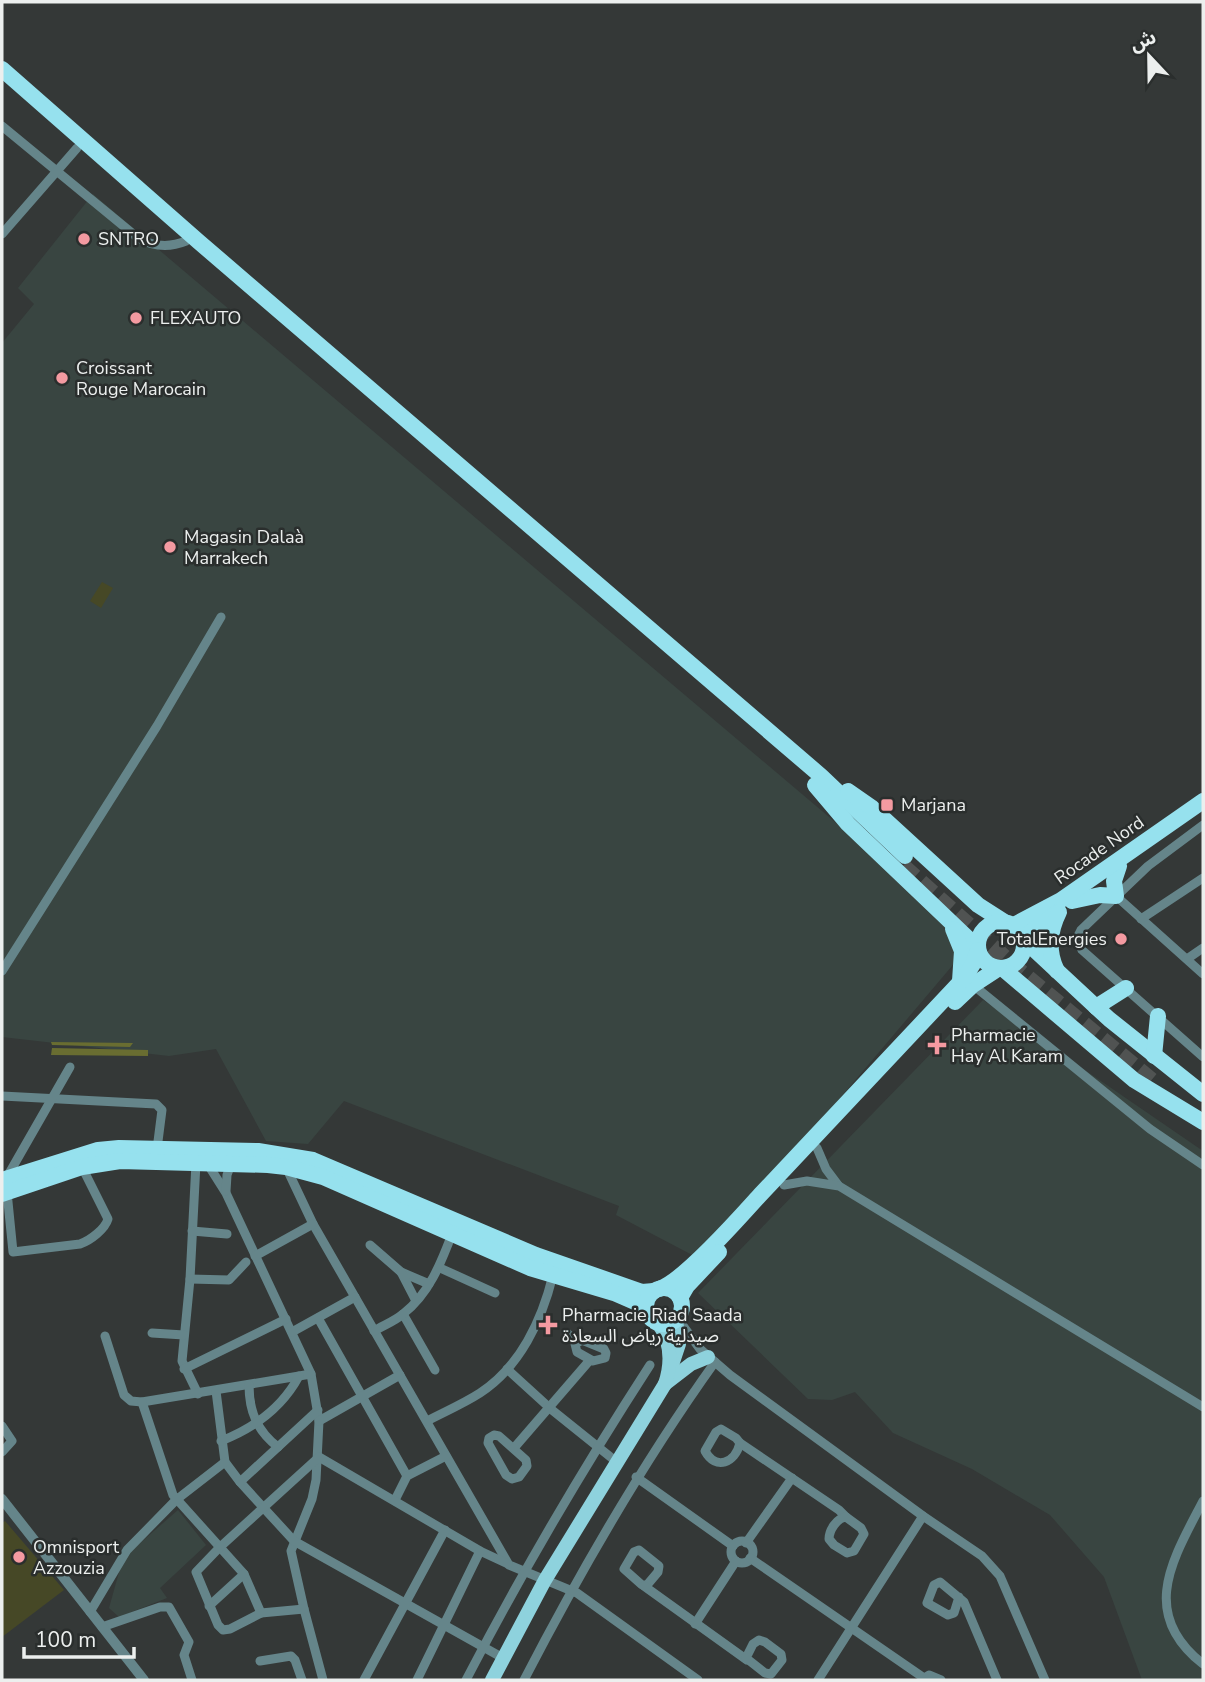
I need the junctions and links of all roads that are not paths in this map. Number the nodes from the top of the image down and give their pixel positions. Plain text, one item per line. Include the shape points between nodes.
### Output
1 (2, 69) edge
2 (2, 83) edge
3 (2, 125) edge
4 (77, 148) junction
5 (56, 172) junction
6 (2, 234) edge
7 (186, 241) junction
8 (221, 617) dead end
9 (818, 781) junction
10 (1203, 801) edge
11 (1203, 807) edge
12 (1203, 825) edge
13 (902, 859) tunnel mouth
14 (1119, 866) junction
15 (1203, 878) edge
16 (1116, 896) junction
17 (1072, 901) junction
18 (1059, 912) junction
19 (1141, 919) junction
20 (950, 923) junction
21 (1016, 931) junction
22 (978, 948) junction
23 (1203, 948) edge
24 (1187, 959) junction
25 (1001, 968) junction
26 (2, 971) edge
27 (1058, 973) junction
28 (1203, 974) edge
29 (966, 983) junction
30 (1126, 988) junction
31 (1096, 1007) junction
32 (1158, 1016) junction
33 (1154, 1056) junction
34 (1203, 1057) edge
35 (70, 1067) dead end
36 (1203, 1094) edge
37 (2, 1096) edge
38 (51, 1100) junction
39 (1203, 1103) edge
40 (1203, 1115) edge
41 (1203, 1122) edge
42 (817, 1148) junction
43 (157, 1149) junction
44 (201, 1163) junction
45 (231, 1164) junction
46 (1203, 1165) edge
47 (82, 1167) junction
48 (286, 1167) junction
49 (784, 1185) junction
50 (4, 1186) edge
51 (839, 1186) junction
52 (226, 1193) junction
53 (313, 1224) junction
54 (191, 1231) junction
55 (227, 1234) dead end
56 (452, 1234) junction
57 (370, 1245) dead end
58 (255, 1256) junction
59 (246, 1262) dead end
60 (440, 1268) junction
61 (401, 1272) junction
62 (554, 1275) junction
63 (190, 1279) junction
64 (429, 1284) junction
65 (656, 1290) junction
66 (495, 1293) dead end
67 (355, 1297) junction
68 (680, 1298) junction
69 (416, 1301) junction
70 (403, 1314) junction
71 (652, 1317) junction
72 (318, 1318) junction
73 (676, 1318) junction
74 (286, 1319) junction
75 (374, 1331) junction
76 (292, 1332) junction
77 (152, 1333) dead end
78 (566, 1333) dead end
79 (184, 1335) junction
80 (105, 1336) dead end
81 (576, 1342) junction
82 (590, 1360) junction
83 (711, 1360) junction
84 (650, 1365) dead end
85 (670, 1366) junction
86 (507, 1369) junction
87 (184, 1370) junction
88 (435, 1370) dead end
89 (311, 1374) junction
90 (400, 1374) junction
91 (299, 1376) junction
92 (665, 1384) junction
93 (249, 1385) junction
94 (216, 1391) junction
95 (198, 1394) junction
96 (361, 1396) junction
97 (142, 1402) junction
98 (550, 1408) junction
99 (1203, 1408) edge
100 (318, 1410) junction
101 (427, 1421) junction
102 (319, 1422) junction
103 (257, 1424) junction
104 (2, 1426) edge
105 (221, 1441) junction
106 (740, 1443) dead end
107 (278, 1447) junction
108 (597, 1447) junction
109 (514, 1448) junction
110 (2, 1452) edge
111 (446, 1456) junction
112 (319, 1457) junction
113 (225, 1462) junction
114 (618, 1463) junction
115 (407, 1476) junction
116 (636, 1477) junction
117 (792, 1478) junction
118 (240, 1482) junction
119 (2, 1499) edge
120 (176, 1500) junction
121 (395, 1500) junction
122 (1203, 1501) edge
123 (263, 1508) junction
124 (923, 1516) junction
125 (846, 1517) dead end
126 (445, 1530) junction
127 (294, 1541) junction
128 (746, 1543) junction
129 (733, 1546) junction
130 (219, 1548) junction
131 (480, 1551) junction
132 (750, 1558) junction
133 (736, 1561) junction
134 (509, 1565) junction
135 (523, 1571) junction
136 (244, 1574) junction
137 (545, 1580) junction
138 (645, 1586) dead end
139 (571, 1589) junction
140 (959, 1597) dead end
141 (405, 1603) junction
142 (209, 1606) junction
143 (303, 1609) junction
144 (90, 1612) junction
145 (261, 1613) junction
146 (695, 1624) junction
147 (444, 1625) junction
148 (852, 1626) junction
149 (102, 1627) junction
150 (484, 1647) junction
151 (503, 1658) junction
152 (747, 1660) dead end
153 (260, 1661) dead end
154 (1203, 1664) edge
155 (924, 1679) edge
156 (144, 1680) edge
157 (192, 1680) edge
158 (302, 1680) edge
159 (323, 1680) edge
160 (364, 1680) edge
161 (417, 1680) edge
162 (466, 1680) edge
163 (492, 1680) edge
164 (524, 1680) edge
165 (698, 1680) edge
166 (818, 1680) edge
167 (941, 1680) edge
168 (997, 1680) edge
169 (1045, 1680) edge

1 - 9 highway
2 - 4 highway
3 - 5 street
4 - 5 street
4 - 7 highway
5 - 6 street
5 - 7 street via 143,241 164,246
7 - 9 highway
8 - 26 street
9 - 13 highway
9 - 20 highway via 848,824
9 - 21 highway via 871,807 978,905
10 - 21 highway, Rocade Nord
11 - 14 highway, Rocade Nord
12 - 16 street
14 - 16 highway
14 - 17 highway, Rocade Nord
15 - 19 street
16 - 17 highway
16 - 19 street
16 - 30 street via 1082,930 1077,943
17 - 18 highway, Rocade Nord
18 - 21 highway, Rocade Nord
18 - 27 highway via 1050,944
19 - 24 street
20 - 22 highway
20 - 29 highway via 962,951
21 - 22 highway via 992,923 983,929
21 - 25 highway via 1024,949 1019,960
21 - 27 highway
22 - 25 highway via 983,960
22 - 29 highway
23 - 24 street
24 - 28 street
25 - 29 highway
25 - 41 highway via 1134,1080
27 - 31 highway
29 - 42 highway
29 - 46 street via 1150,1129
29 - 65 highway via 720,1237 676,1278
30 - 31 highway
30 - 32 street
31 - 33 highway
32 - 33 highway
32 - 34 street
33 - 36 highway
35 - 38 street
37 - 38 street
38 - 43 street via 156,1104 162,1110
38 - 50 street
39 - 40 highway via 1158,1079
42 - 49 highway
42 - 51 street
43 - 50 highway via 98,1150
43 - 65 highway via 270,1152 313,1160 536,1255 642,1292
44 - 45 highway
44 - 47 highway via 120,1160
44 - 52 street
44 - 54 street
45 - 48 highway
45 - 52 street
47 - 50 highway
47 - 50 street via 108,1219 80,1244 13,1252
48 - 53 street
48 - 56 highway via 323,1177
49 - 51 street via 815,1181
49 - 68 highway
51 - 99 street
52 - 58 street
53 - 58 street
53 - 67 street
54 - 55 street
54 - 63 street
56 - 60 street
56 - 62 highway
57 - 61 street
58 - 74 street
59 - 63 street via 229,1280
60 - 64 street
60 - 66 street
61 - 64 street
61 - 69 street
62 - 71 highway via 614,1293 637,1303
62 - 86 street via 537,1325
63 - 79 street
64 - 69 street
65 - 68 highway via 670,1289
65 - 71 highway via 647,1300
67 - 72 street
67 - 75 street
68 - 73 highway
69 - 70 street
70 - 75 street
70 - 88 street
71 - 73 highway via 667,1323
71 - 85 main road via 666,1336
72 - 76 street
72 - 96 street
73 - 83 street
73 - 85 main road via 679,1344
74 - 76 street
74 - 87 street
75 - 90 street
76 - 89 street
77 - 79 street
78 - 81 street
79 - 87 street
80 - 97 street via 124,1395
81 - 82 street via 574,1349
81 - 82 street via 606,1351 602,1359
82 - 98 street
83 - 92 main road via 691,1364
83 - 116 street
83 - 124 street
84 - 108 street
85 - 92 main road
86 - 98 street
86 - 101 street via 481,1392
87 - 95 street
89 - 91 street
89 - 100 street
90 - 96 street
90 - 101 street
91 - 93 street
91 - 103 street via 287,1396
92 - 114 main road
93 - 94 street
93 - 103 street
94 - 95 street
94 - 105 street
95 - 97 street
96 - 102 street
96 - 115 street
97 - 120 street
98 - 108 street
98 - 109 street
100 - 102 street
100 - 107 street
101 - 111 street
102 - 112 street
103 - 105 street
103 - 107 street
104 - 110 street via 12,1441
105 - 113 street
106 - 117 street
107 - 118 street
108 - 114 street
108 - 135 street
109 - 109 street via 499,1436 488,1441 512,1479 527,1466
111 - 115 street
111 - 134 street
112 - 121 street
112 - 123 street
112 - 127 street via 312,1499
113 - 118 street
113 - 120 street
114 - 137 main road
115 - 121 street
116 - 129 street
116 - 139 street
117 - 125 street
117 - 128 street
118 - 123 street
119 - 144 street
120 - 130 street
120 - 144 street via 127,1550
121 - 126 street
122 - 154 street via 1172,1563 1167,1594 1171,1625 1186,1649
123 - 127 street
123 - 130 street
124 - 148 street
124 - 169 street via 982,1556 1000,1576
126 - 131 street
126 - 141 street
127 - 141 street
127 - 143 street via 292,1559
128 - 129 street
128 - 132 street via 752,1551
129 - 133 street
130 - 136 street
130 - 142 street via 196,1572
131 - 134 street
131 - 147 street
132 - 133 street
132 - 148 street
133 - 146 street
134 - 135 street
135 - 137 street
135 - 150 street
136 - 142 street
136 - 145 street
137 - 139 street
137 - 151 main road
138 - 146 street
139 - 164 street
139 - 165 street
140 - 168 street
141 - 147 street
141 - 160 street
142 - 145 street via 226,1631
143 - 145 street
143 - 159 street
144 - 149 street
146 - 152 street
147 - 150 street
147 - 161 street
148 - 155 street
148 - 166 street
149 - 156 street
149 - 157 street via 169,1607 190,1642 184,1655
150 - 151 street
150 - 162 street
151 - 163 main road
153 - 158 street via 290,1656
155 - 167 street via 929,1675

